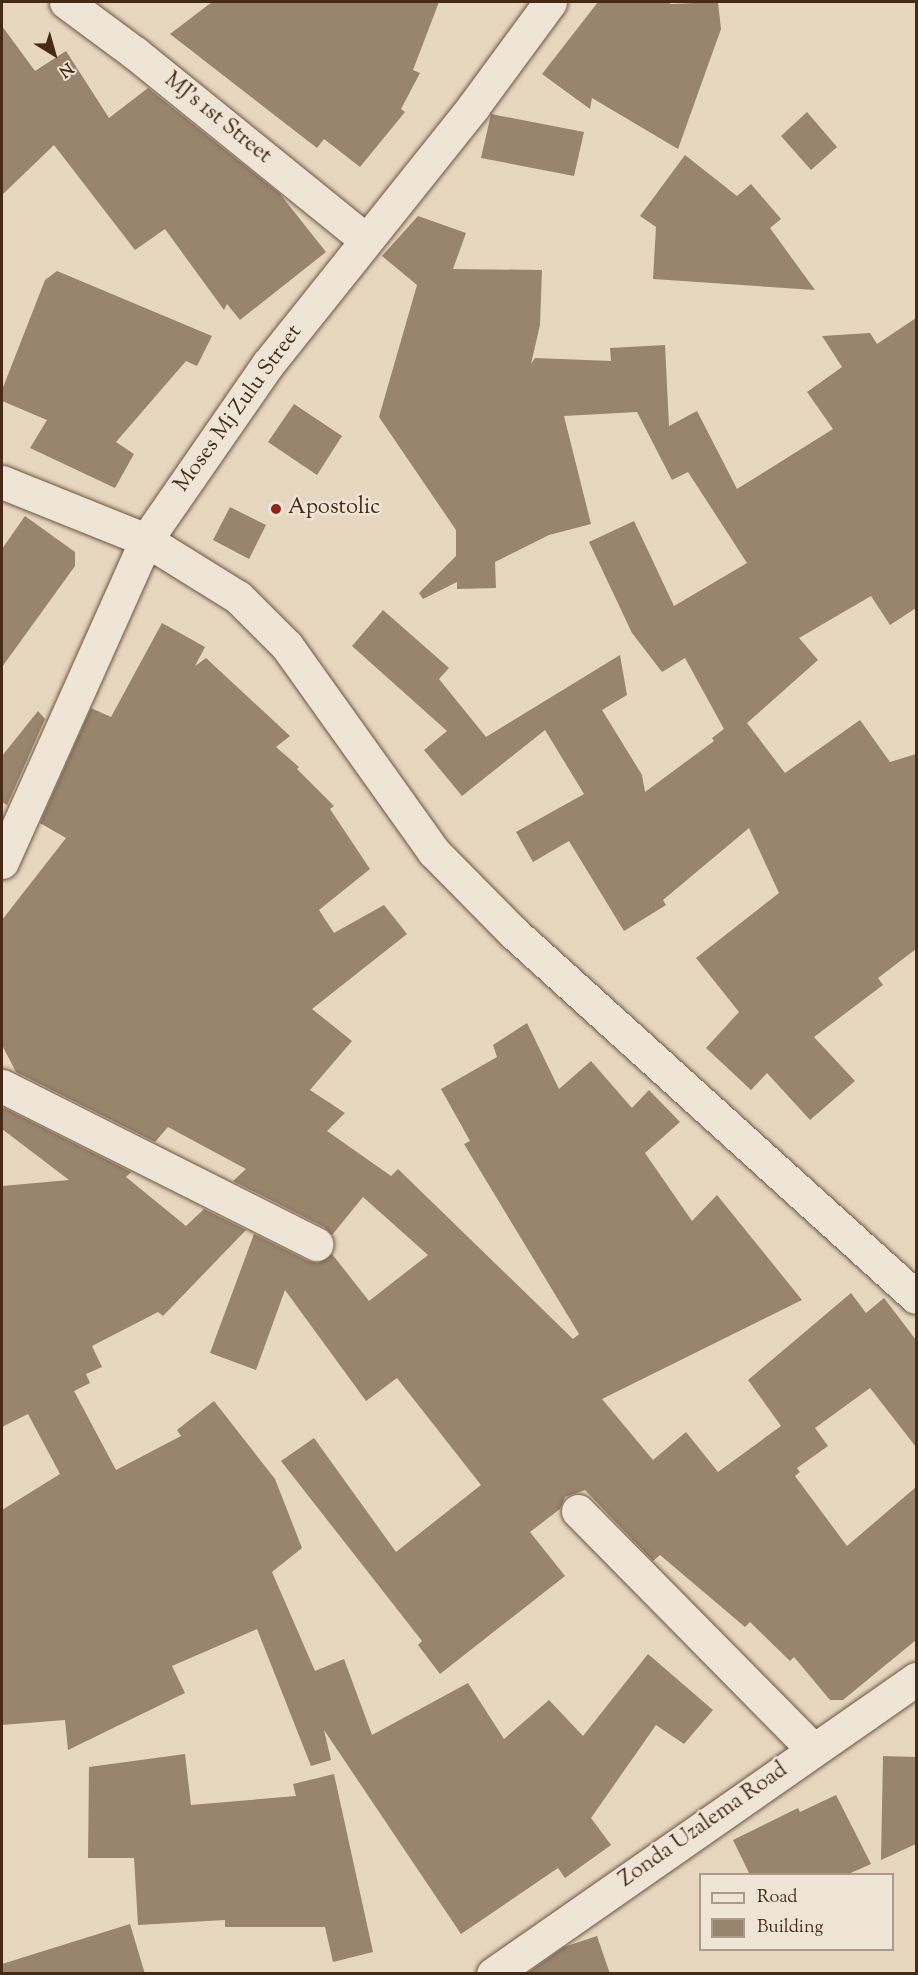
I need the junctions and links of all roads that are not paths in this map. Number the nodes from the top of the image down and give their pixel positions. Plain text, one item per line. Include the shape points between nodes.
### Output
1 (66, 2) edge
2 (550, 2) edge
3 (366, 240) junction
4 (2, 482) edge
5 (146, 540) junction
6 (2, 862) edge
7 (2, 1086) edge
8 (316, 1244) dead end
9 (916, 1298) edge
10 (578, 1511) dead end
11 (916, 1679) edge
12 (813, 1749) junction
13 (493, 1974) edge

1 - 3 street, MJ’s 1st Street
2 - 3 street, Moses Mj Zulu Street via 473,107
3 - 5 street, Moses Mj Zulu Street via 268,364
4 - 5 street
5 - 6 street, Moses Mj Zulu Street
5 - 9 street via 238,597 286,646 434,852 514,933
7 - 8 street
10 - 12 street
11 - 12 street, Zonda Uzalema Road
12 - 13 street, Zonda Uzalema Road

